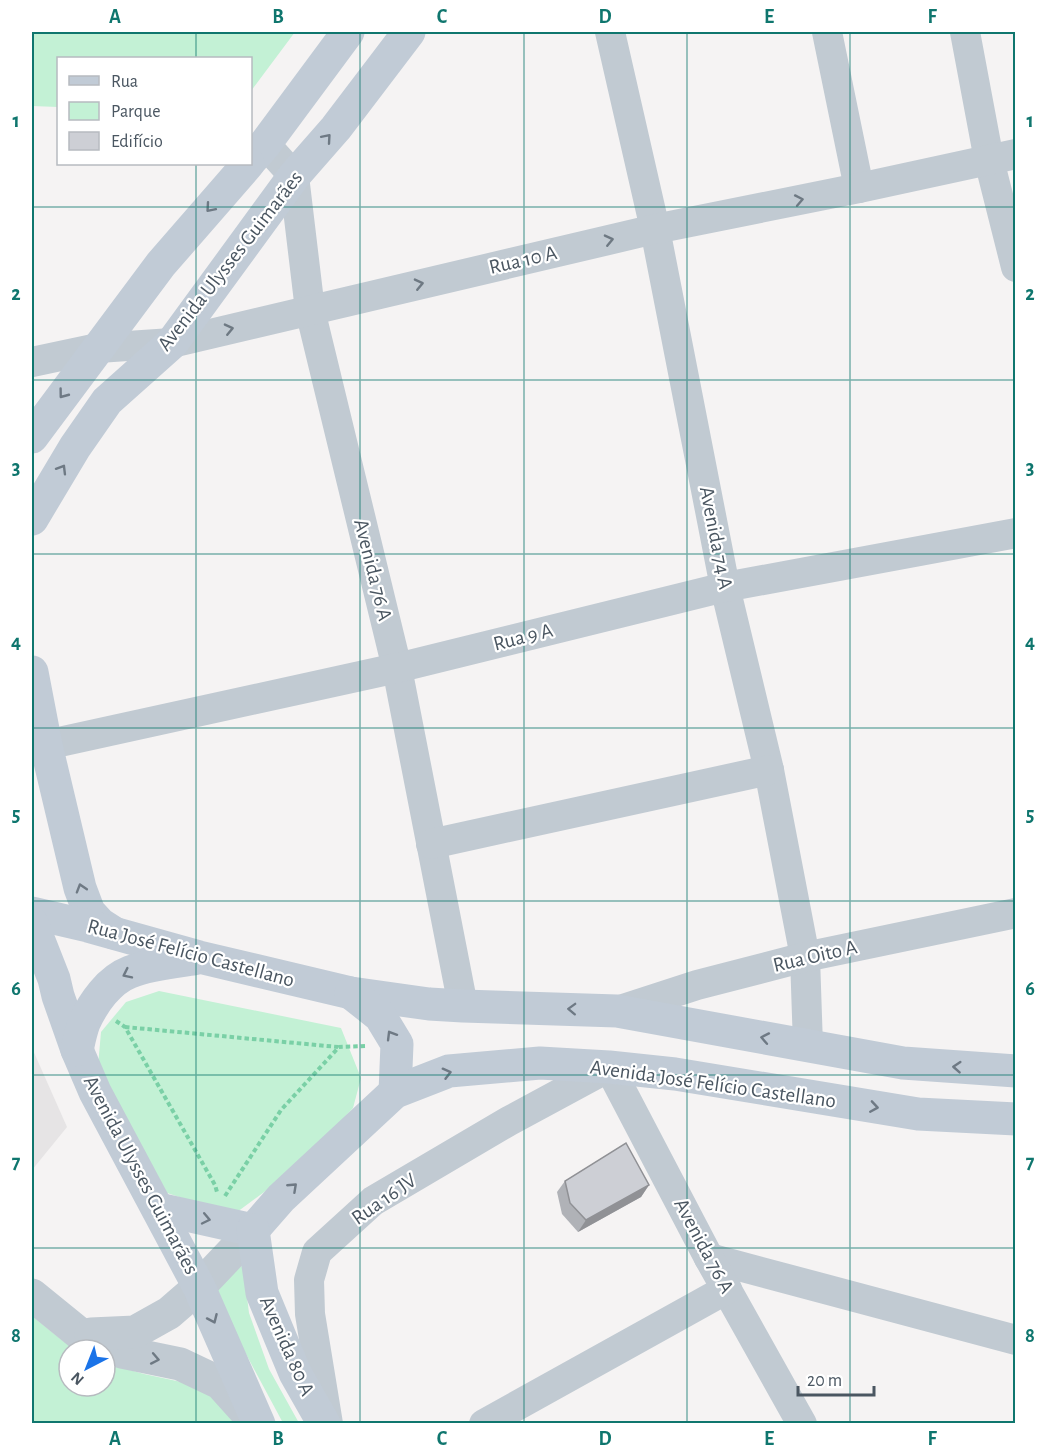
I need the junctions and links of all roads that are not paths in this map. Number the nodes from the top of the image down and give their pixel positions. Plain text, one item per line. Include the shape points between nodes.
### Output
1 (348, 32) edge
2 (409, 32) edge
3 (610, 32) edge
4 (827, 32) edge
5 (964, 32) edge
6 (254, 156) edge
7 (1002, 157) edge
8 (246, 165) edge
9 (294, 176) junction
10 (859, 188) junction
11 (655, 229) junction
12 (1016, 267) edge
13 (310, 310) junction
14 (172, 343) junction
15 (98, 348) junction
16 (32, 362) edge
17 (32, 437) edge
18 (32, 519) edge
19 (1016, 533) edge
20 (725, 587) junction
21 (397, 668) junction
22 (32, 672) edge
23 (39, 746) edge
24 (769, 770) junction
25 (431, 844) junction
26 (1016, 913) edge
27 (32, 914) edge
28 (32, 923) edge
29 (114, 933) junction
30 (805, 957) junction
31 (205, 958) junction
32 (32, 965) edge
33 (351, 993) junction
34 (58, 996) junction
35 (463, 1006) junction
36 (617, 1011) junction
37 (808, 1046) junction
38 (77, 1050) junction
39 (609, 1067) junction
40 (1016, 1071) edge
41 (395, 1092) junction
42 (1016, 1119) edge
43 (159, 1209) junction
44 (233, 1219) junction
45 (709, 1258) junction
46 (199, 1287) junction
47 (727, 1289) junction
48 (32, 1295) edge
49 (80, 1334) junction
50 (1016, 1340) edge
51 (258, 1424) edge
52 (326, 1424) edge
53 (484, 1424) edge
54 (802, 1424) edge

1 - 6 main road
9 -> 2 main road, Avenida Ulysses Guimarães
3 - 11 street, Avenida 74 A
4 - 10 street
5 - 7 street
6 - 9 street
7 - 10 street, Rua 10 A
7 - 12 street
8 -> 15 main road via 160,264
9 - 13 street, Avenida 76 A
9 - 14 main road, Avenida Ulysses Guimarães
11 -> 10 street, Rua 10 A
13 -> 11 street, Rua 10 A
11 - 20 street, Avenida 74 A
14 -> 13 street, Rua 10 A
13 - 21 street, Avenida 76 A
14 - 15 street, Rua 10 A
18 -> 14 main road, Avenida Ulysses Guimarães via 107,400
15 - 16 street, Rua 10 A
15 -> 17 main road
19 - 20 street, Rua 9 A
20 - 21 street, Rua 9 A
20 - 24 street, Avenida 74 A
21 - 23 street, Rua 9 A
21 - 25 street, Avenida 76 A
22 - 23 main road
29 -> 23 main road via 89,912
24 - 25 street
24 - 30 street, Avenida 74 A
25 - 35 street, Avenida 76 A
26 - 30 street, Rua Oito A
27 - 29 main road, Rua José Felício Castellano
28 - 34 main road, Avenida Ulysses Guimarães
29 - 31 main road, Rua José Felício Castellano
30 - 36 street, Rua Oito A
30 - 37 street, Avenida 74 A
31 - 33 main road, Rua José Felício Castellano
31 -> 38 main road via 128,972 108,986 93,1005
32 - 34 main road
33 - 35 main road
41 -> 33 main road via 397,1044 380,1016
34 - 38 main road, Avenida Ulysses Guimarães
36 -> 35 main road
37 -> 36 main road
40 -> 37 main road via 903,1063
38 - 43 main road, Avenida Ulysses Guimarães via 95,1092
41 -> 39 main road, Avenida José Felício Castellano via 449,1071 540,1063
39 -> 42 main road, Avenida José Felício Castellano via 675,1074 918,1114
39 - 45 street, Avenida 76 A
39 - 52 street, Rua 16 JV via 374,1201 317,1252 309,1280 310,1314
44 -> 41 main road, Avenida José Felício Castellano via 281,1198
43 -> 44 main road
43 - 46 main road, Avenida Ulysses Guimarães
44 - 46 street
44 - 52 main road, Avenida 80 A via 295,1374
45 - 47 street, Avenida 76 A
45 - 50 street
46 - 49 street via 169,1313 135,1332
46 -> 51 main road, Avenida Ulysses Guimarães
47 - 53 street
47 - 54 street, Avenida 76 A
48 - 49 street
49 -> 51 street via 122,1352 180,1364 220,1383

